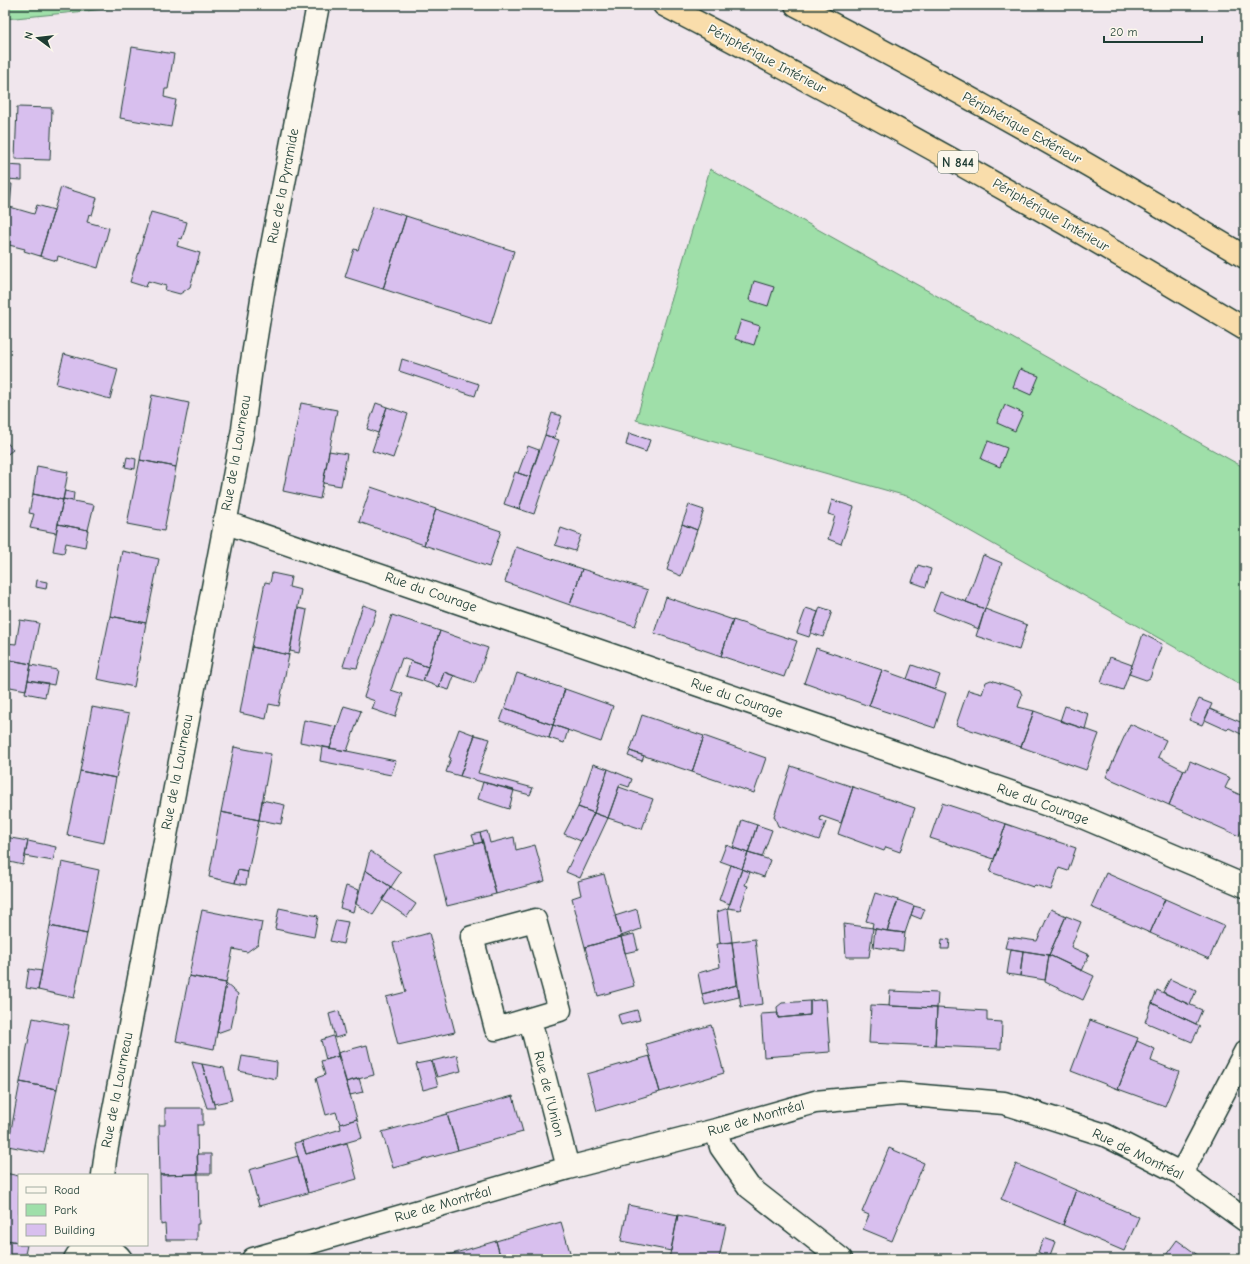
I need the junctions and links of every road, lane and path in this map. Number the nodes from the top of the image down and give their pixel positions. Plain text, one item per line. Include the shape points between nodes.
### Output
1 (318, 5) edge
2 (664, 5) edge
3 (796, 5) edge
4 (1245, 257) edge
5 (1245, 329) edge
6 (251, 368) joint
7 (224, 522) junction
8 (1245, 886) edge
9 (530, 1020) junction
10 (1245, 1052) edge
11 (716, 1130) junction
12 (568, 1168) junction
13 (1180, 1173) junction
14 (103, 1174) edge
15 (1245, 1220) edge
16 (94, 1246) edge
17 (102, 1246) edge
18 (75, 1259) edge
19 (121, 1259) edge
20 (253, 1259) edge
21 (842, 1259) edge

1 - 6 street, Rue de la Pyramide
2 - 5 highway, Périphérique Intérieur / N 844 via 973,170
3 - 4 highway, Périphérique Extérieur via 1062,150
6 - 7 street, Rue de la Lourneau via 243,429
7 - 8 street, Rue du Courage via 1080,816
7 - 14 street, Rue de la Lourneau
9 - 9 street via 560,1010 535,920 472,937 496,1029
9 - 12 street, Rue de l'Union
10 - 13 street
11 - 12 street, Rue de Montréal
11 - 13 street, Rue de Montréal via 815,1102 901,1094 1004,1102 1105,1135
11 - 21 street via 721,1147 750,1187
12 - 20 street, Rue de Montréal
13 - 15 street, Rue de Montréal
16 - 18 street via 82,1251
17 - 19 street via 112,1249

